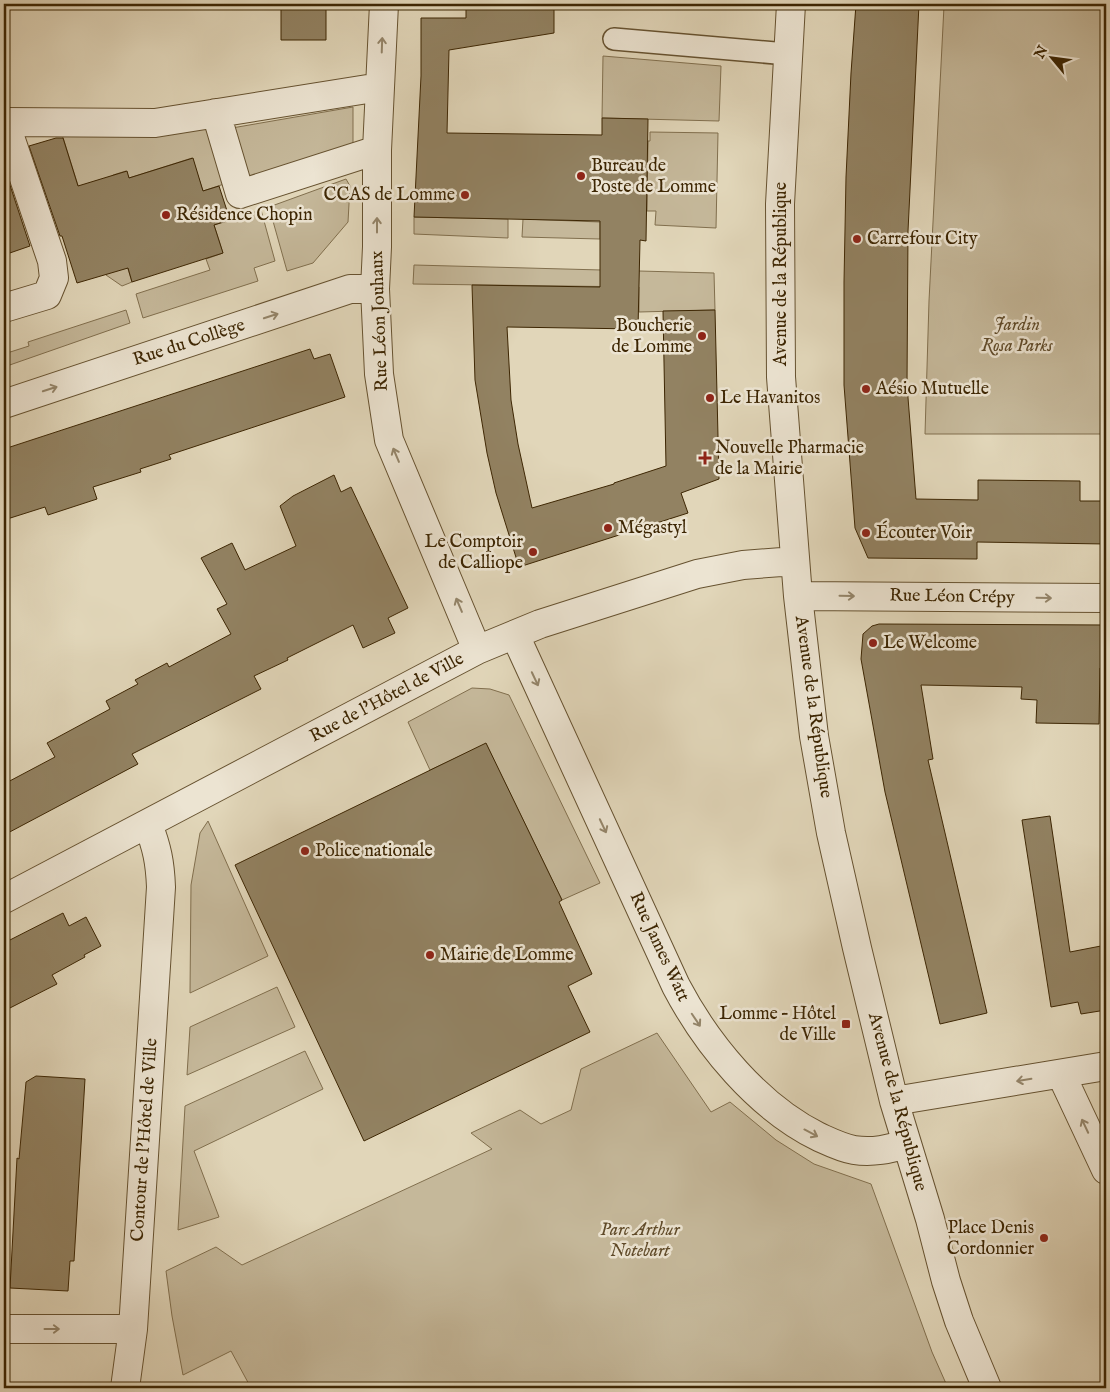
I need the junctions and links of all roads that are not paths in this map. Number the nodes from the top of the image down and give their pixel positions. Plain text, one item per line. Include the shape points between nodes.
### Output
1 (384, 4) edge
2 (791, 4) edge
3 (614, 39) dead end
4 (788, 54) junction
5 (380, 87) junction
6 (216, 113) junction
7 (4, 122) edge
8 (377, 150) junction
9 (375, 289) junction
10 (4, 308) edge
11 (4, 404) edge
12 (795, 561) junction
13 (798, 596) junction
14 (1106, 598) edge
15 (514, 635) junction
16 (477, 650) junction
17 (148, 824) junction
18 (4, 899) edge
19 (1106, 1066) edge
20 (1061, 1074) junction
21 (894, 1101) junction
22 (907, 1144) junction
23 (1106, 1170) edge
24 (4, 1329) edge
25 (133, 1329) junction
26 (125, 1388) edge
27 (987, 1388) edge

5 -> 1 street, Rue Léon Jouhaux
2 - 4 street, Avenue de la République
3 - 4 lane
4 - 12 street, Avenue de la République via 780,204 780,347
5 - 6 street
5 - 8 street, Rue Léon Jouhaux
6 - 7 street via 155,123
6 - 8 street via 240,194
7 - 10 street via 52,261 54,278 47,295
9 -> 8 street, Rue Léon Jouhaux
11 -> 9 street, Rue du Collège via 350,289
16 -> 9 street, Rue Léon Jouhaux via 389,440 379,374
12 - 13 street, Avenue de la République
12 - 15 street, Rue de l'Hôtel de Ville via 715,570 562,616
13 -> 14 street, Rue Léon Crépy
13 - 21 street, Avenue de la République via 814,736 826,803
15 - 16 street, Rue de l'Hôtel de Ville
15 -> 22 street, Rue James Watt via 676,986 704,1033 748,1084 806,1130 853,1150 874,1152
16 - 17 street, Rue de l'Hôtel de Ville
17 - 18 street, Rue de l'Hôtel de Ville
17 - 25 street, Contour de l'Hôtel de Ville via 156,844 161,887
19 - 20 street
20 -> 21 street
23 -> 20 street
21 - 22 street, Avenue de la République
22 - 27 street, Avenue de la République via 946,1281
24 -> 25 street
25 - 26 street, Contour de l'Hôtel de Ville

